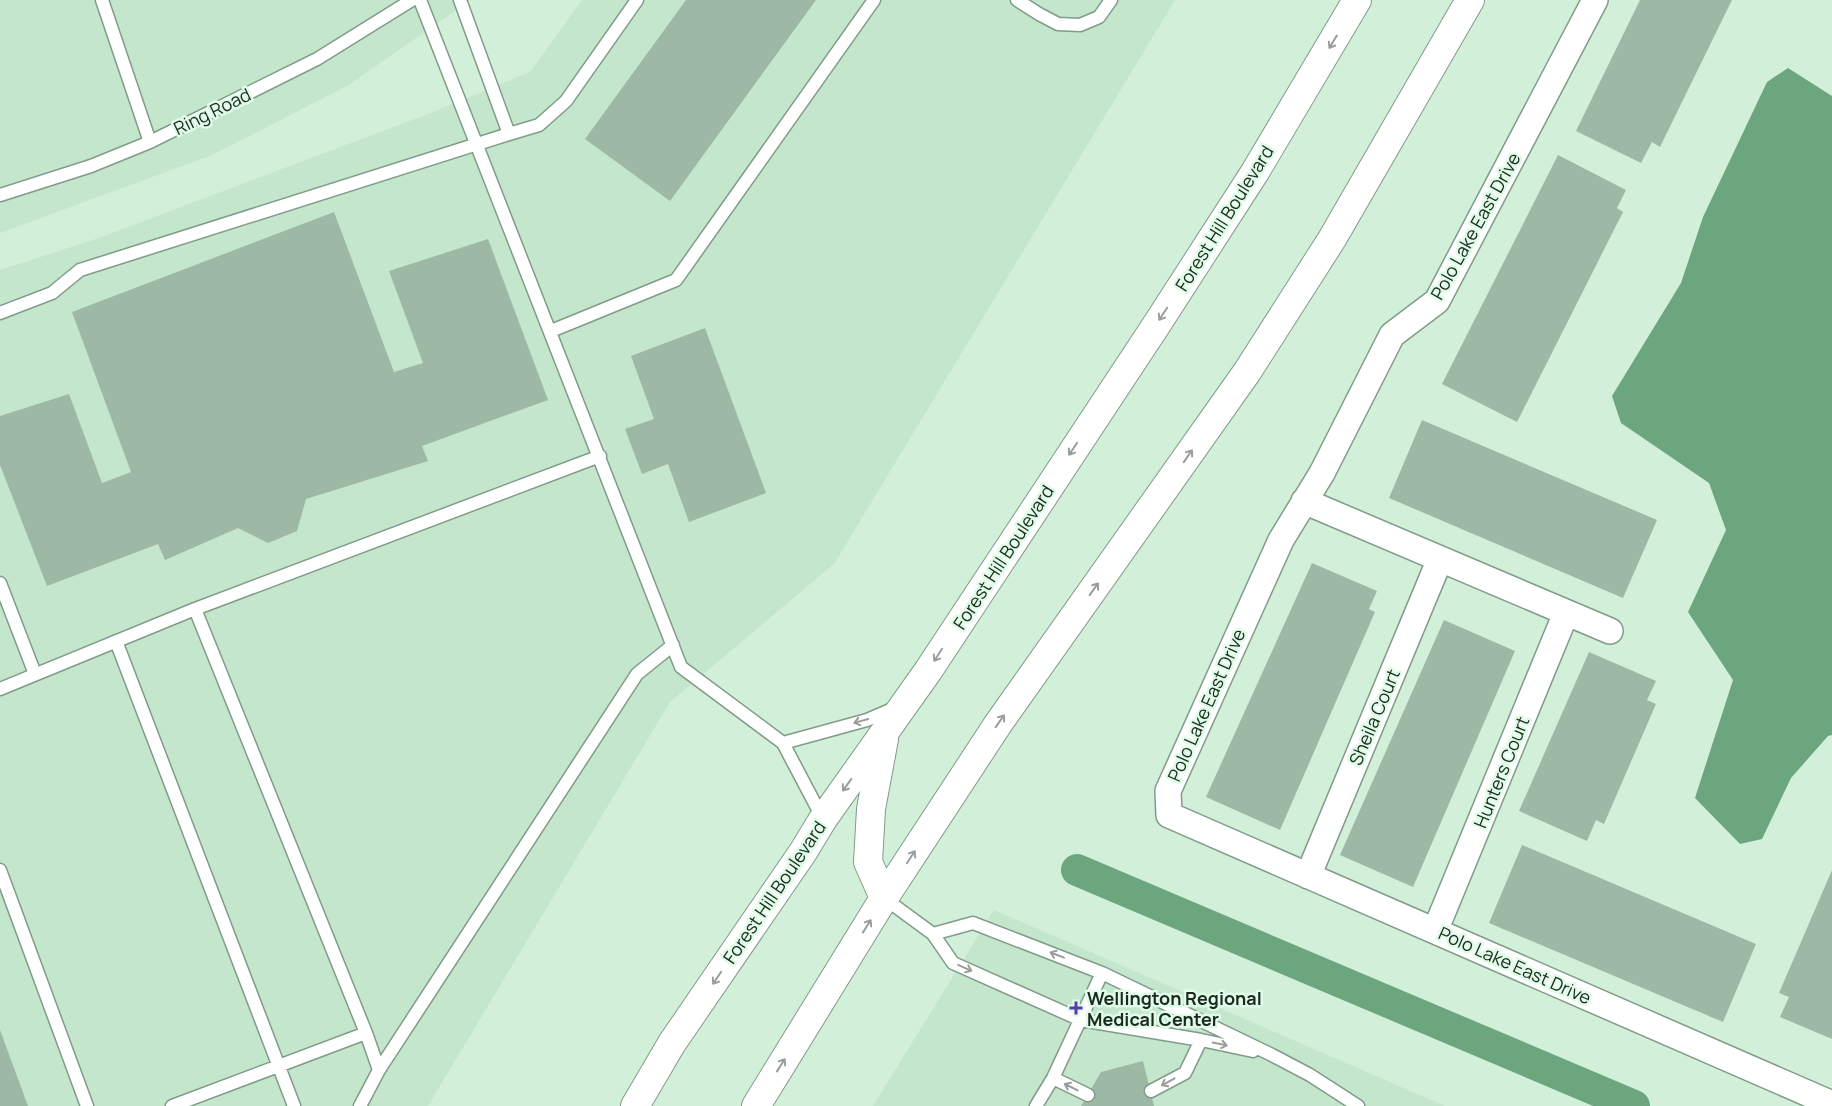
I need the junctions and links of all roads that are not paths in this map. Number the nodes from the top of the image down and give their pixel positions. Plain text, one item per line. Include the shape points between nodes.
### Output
1 (102, 0) edge
2 (412, 0) edge
3 (420, 0) edge
4 (460, 0) edge
5 (637, 0) edge
6 (874, 0) edge
7 (1017, 0) edge
8 (1111, 0) edge
9 (1357, 0) edge
10 (1470, 0) edge
11 (1595, 0) edge
12 (509, 134) junction
13 (150, 142) junction
14 (477, 144) junction
15 (0, 195) edge
16 (0, 313) edge
17 (551, 331) junction
18 (600, 456) junction
19 (1304, 501) junction
20 (1440, 559) junction
21 (0, 583) edge
22 (194, 609) junction
23 (1566, 613) junction
24 (1610, 631) dead end
25 (116, 641) junction
26 (673, 645) junction
27 (35, 674) junction
28 (0, 689) edge
29 (906, 703) junction
30 (886, 732) junction
31 (783, 743) junction
32 (823, 819) junction
33 (0, 870) edge
34 (1308, 876) junction
35 (884, 898) junction
36 (1435, 931) junction
37 (933, 934) junction
38 (1102, 973) junction
39 (1081, 1020) junction
40 (366, 1033) junction
41 (1201, 1040) junction
42 (1272, 1055) junction
43 (277, 1066) junction
44 (379, 1070) junction
45 (1053, 1078) junction
46 (1151, 1091) dead end
47 (1088, 1095) dead end
48 (1832, 1104) edge
49 (87, 1106) edge
50 (172, 1106) edge
51 (294, 1106) edge
52 (360, 1106) edge
53 (635, 1106) edge
54 (756, 1106) edge
55 (1036, 1106) edge
56 (1358, 1106) edge

1 - 13 lane
2 - 13 lane, Ring Road via 317,59
3 - 14 lane
4 - 12 lane
5 - 12 lane via 566,102 539,125
6 - 17 lane via 676,280
7 - 8 lane via 1058,24 1080,25 1099,17
9 -> 29 main road, Forest Hill Boulevard via 1239,196 1157,324
35 -> 10 main road via 998,724 1248,372 1332,239
11 - 19 street, Polo Lake East Drive via 1437,301 1392,335 1322,473
12 - 14 lane
13 - 15 lane, Ring Road via 91,166
14 - 16 lane via 80,270 52,293
14 - 17 lane
17 - 18 lane
18 - 22 lane
18 - 26 lane
19 - 20 street
19 - 34 street, Polo Lake East Drive via 1281,540 1168,791 1169,815
20 - 23 street
20 - 34 street, Sheila Court
21 - 27 lane
22 - 25 lane
22 - 40 lane
23 - 24 street
23 - 36 street, Hunters Court
25 - 27 lane
25 - 43 lane
26 - 31 lane via 682,667
26 - 44 lane via 637,674
27 - 28 lane
29 - 30 main road, Forest Hill Boulevard
29 -> 31 lane via 867,720
30 -> 32 main road, Forest Hill Boulevard
30 - 35 main road via 871,809 868,862
31 - 32 lane
32 -> 53 main road, Forest Hill Boulevard via 672,1042
33 - 49 lane
34 - 36 street, Polo Lake East Drive
35 - 37 lane
54 -> 35 main road
36 - 48 street, Polo Lake East Drive
38 -> 37 lane via 973,923
37 -> 39 lane via 953,963
38 - 39 lane
38 - 42 lane
39 - 41 lane
39 - 45 lane
40 - 43 lane
40 - 44 lane
41 -> 42 lane
41 -> 46 lane via 1185,1073
42 - 56 lane
43 - 50 lane
43 - 51 lane
44 - 52 lane
47 -> 45 lane
45 - 55 lane

